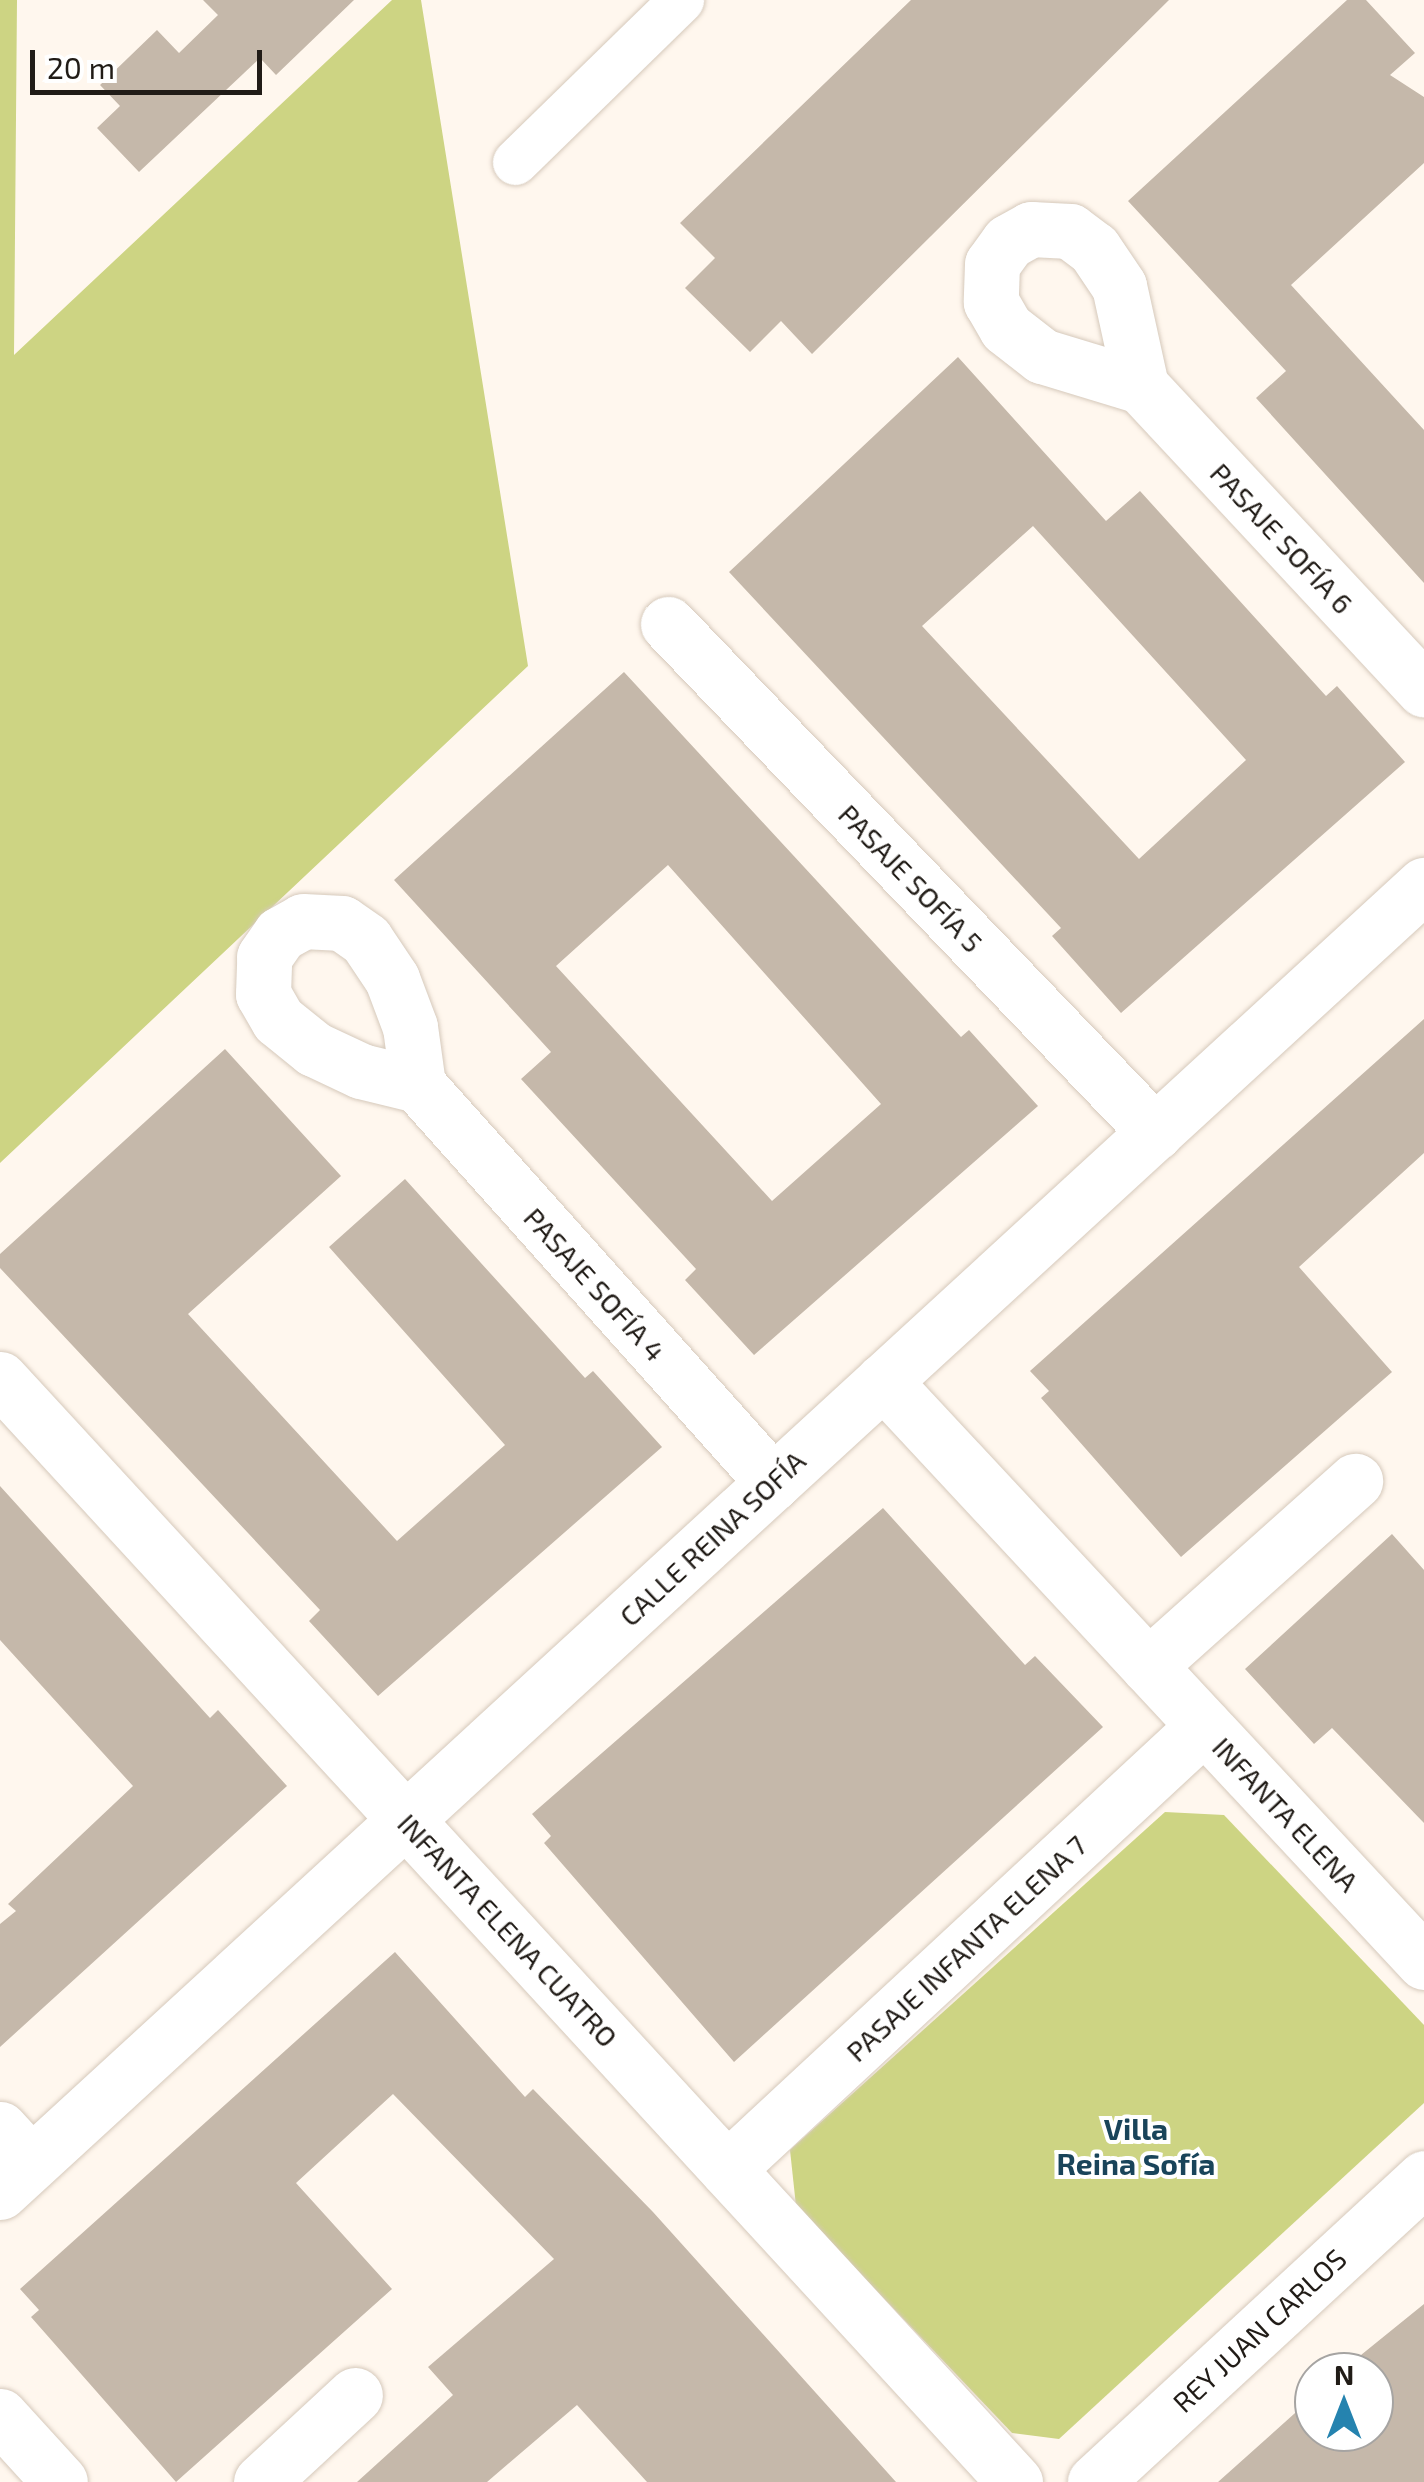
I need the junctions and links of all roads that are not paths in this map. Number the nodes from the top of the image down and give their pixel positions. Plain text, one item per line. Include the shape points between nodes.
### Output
1 (681, 0) edge
2 (515, 162) dead end
3 (1141, 386) dead end
4 (668, 624) dead end
5 (1424, 689) edge
6 (1416, 909) edge
7 (418, 1085) dead end
8 (1155, 1132) junction
9 (0, 1379) edge
10 (883, 1381) junction
11 (1355, 1481) dead end
12 (773, 1482) junction
13 (1148, 1666) junction
14 (1204, 1726) junction
15 (406, 1819) junction
16 (1424, 1962) edge
17 (10, 2161) edge
18 (727, 2170) junction
19 (1424, 2178) edge
20 (355, 2395) dead end
21 (0, 2416) edge
22 (1125, 2472) edge
23 (60, 2482) edge
24 (261, 2482) edge
25 (1015, 2482) edge

1 - 2 lane
3 - 5 street, PASAJE SOFÍA 6
4 - 8 street, PASAJE SOFÍA 5
6 - 8 street, CALLE REINA SOFÍA
7 - 12 street, PASAJE SOFÍA 4
8 - 10 street, CALLE REINA SOFÍA
9 - 15 street, INFANTA ELENA CUATRO
10 - 12 street, CALLE REINA SOFÍA
10 - 13 street, INFANTA ELENA
11 - 13 street
12 - 15 street, CALLE REINA SOFÍA
13 - 14 street, INFANTA ELENA
14 - 16 street, INFANTA ELENA
14 - 18 street, PASAJE INFANTA ELENA 7
15 - 17 street, CALLE REINA SOFÍA
15 - 18 street, INFANTA ELENA CUATRO
18 - 25 street, INFANTA ELENA CUATRO
19 - 22 street, REY JUAN CARLOS
20 - 24 street
21 - 23 street

